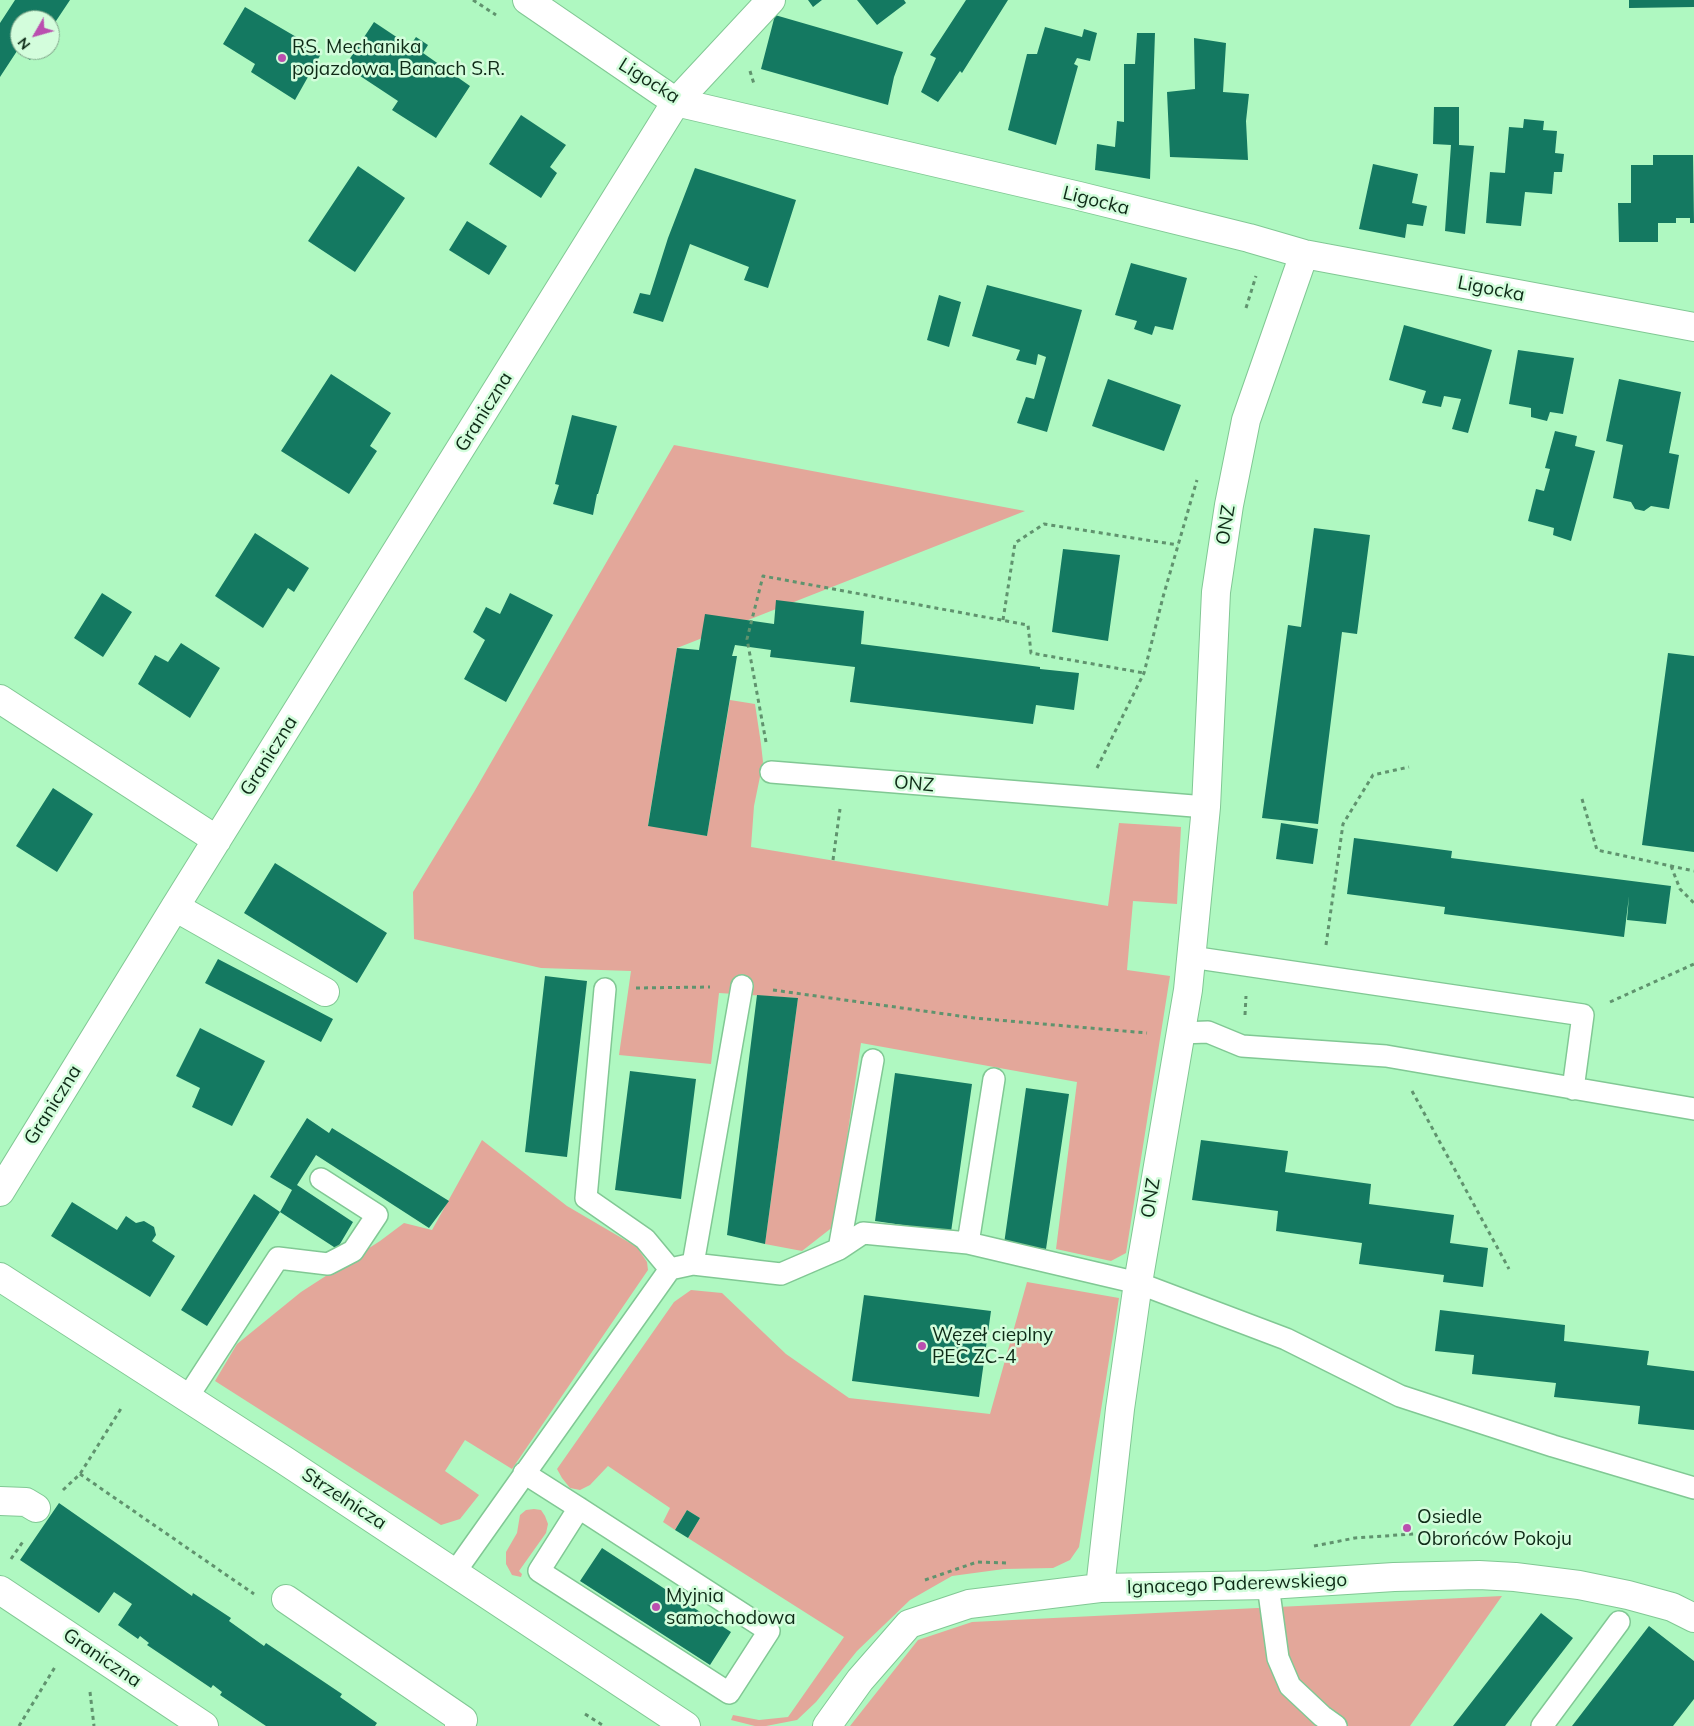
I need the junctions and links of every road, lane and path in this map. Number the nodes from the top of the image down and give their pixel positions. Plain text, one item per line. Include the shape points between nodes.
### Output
1 (527, 0) edge
2 (770, 0) edge
3 (676, 102) junction
4 (1304, 254) junction
5 (1694, 327) edge
6 (1196, 484) dead end
7 (1178, 545) junction
8 (1003, 620) junction
9 (1144, 673) junction
10 (0, 699) edge
11 (1409, 767) dead end
12 (771, 772) joint
13 (845, 778) junction
14 (1082, 797) junction
15 (1582, 799) dead end
16 (1206, 808) junction
17 (217, 840) junction
18 (833, 860) dead end
19 (1671, 866) junction
20 (1694, 871) edge
21 (1694, 903) edge
22 (175, 907) junction
23 (1191, 956) junction
24 (1694, 964) edge
25 (1249, 966) junction
26 (1321, 977) junction
27 (742, 986) junction
28 (605, 989) joint
29 (325, 992) dead end
30 (1583, 1015) junction
31 (1180, 1033) junction
32 (1242, 1046) junction
33 (873, 1060) dead end
34 (994, 1079) dead end
35 (1408, 1083) dead end
36 (1573, 1089) junction
37 (1694, 1109) edge
38 (321, 1179) dead end
39 (0, 1192) edge
40 (968, 1242) junction
41 (839, 1250) junction
42 (693, 1264) junction
43 (670, 1268) junction
44 (1508, 1269) dead end
45 (0, 1277) edge
46 (1138, 1284) junction
47 (187, 1398) junction
48 (80, 1474) dead end
49 (524, 1474) junction
50 (1694, 1488) edge
51 (0, 1501) edge
52 (36, 1508) dead end
53 (580, 1508) junction
54 (1427, 1534) dead end
55 (1355, 1538) dead end
56 (455, 1572) junction
57 (1268, 1585) junction
58 (1100, 1588) junction
59 (246, 1589) dead end
60 (0, 1590) edge
61 (286, 1599) dead end
62 (1694, 1618) edge
63 (1619, 1622) dead end
64 (58, 1662) dead end
65 (585, 1714) dead end
66 (465, 1724) edge
67 (19, 1726) edge
68 (204, 1726) edge
69 (604, 1726) edge
70 (686, 1726) edge
71 (827, 1726) edge
72 (1336, 1726) edge
73 (1542, 1726) edge

1 - 3 street, Ligocka
2 - 3 street, Graniczna
3 - 4 street, Ligocka via 1089,199
3 - 17 street, Graniczna
4 - 5 street, Ligocka
4 - 16 street, ONZ via 1246,420 1229,505 1216,592
6 - 7 path
7 - 8 path via 1044,524 1015,543
7 - 9 path
8 - 9 path via 1028,625 1031,653
8 - 12 path via 763,576 747,639
9 - 14 path
10 - 17 street
11 - 26 path via 1373,775 1343,824
12 - 13 lane, ONZ
13 - 14 lane, ONZ
13 - 18 path
14 - 16 lane, ONZ
15 - 19 path via 1597,850
16 - 23 street, ONZ
17 - 22 street, Graniczna
19 - 20 path
19 - 21 path via 1680,889
22 - 29 street
22 - 39 street, Graniczna
23 - 25 lane
23 - 31 street, ONZ
24 - 30 path
25 - 26 lane
25 - 32 path
26 - 30 lane
27 - 28 path
27 - 31 path via 974,1018 1140,1033
27 - 42 lane
28 - 43 lane via 586,1198 645,1239
30 - 36 lane
31 - 32 lane via 1208,1032
31 - 46 street, ONZ
32 - 36 lane via 1386,1056
33 - 41 lane
34 - 40 lane
35 - 44 path
36 - 37 lane
38 - 47 lane via 377,1215 353,1251 328,1264 278,1258
40 - 41 lane via 863,1233
40 - 46 lane
41 - 42 lane via 781,1274
42 - 43 lane
43 - 49 lane
45 - 47 street, Strzelnicza
46 - 50 lane via 1286,1339 1400,1396
46 - 58 street, ONZ
47 - 56 street, Strzelnicza
48 - 59 path
49 - 53 lane
49 - 56 lane
51 - 52 street via 26,1502
53 - 53 lane via 769,1631 729,1693 539,1571
54 - 55 path
56 - 70 street, Strzelnicza
57 - 58 street, Ignacego Paderewskiego
57 - 62 street, Ignacego Paderewskiego via 1394,1577 1515,1577 1628,1595 1672,1607
57 - 72 lane via 1278,1658 1290,1686
58 - 71 street, Ignacego Paderewskiego via 969,1604 909,1624 860,1680
60 - 68 street, Graniczna
61 - 66 street
63 - 73 lane
64 - 67 path
65 - 69 path

